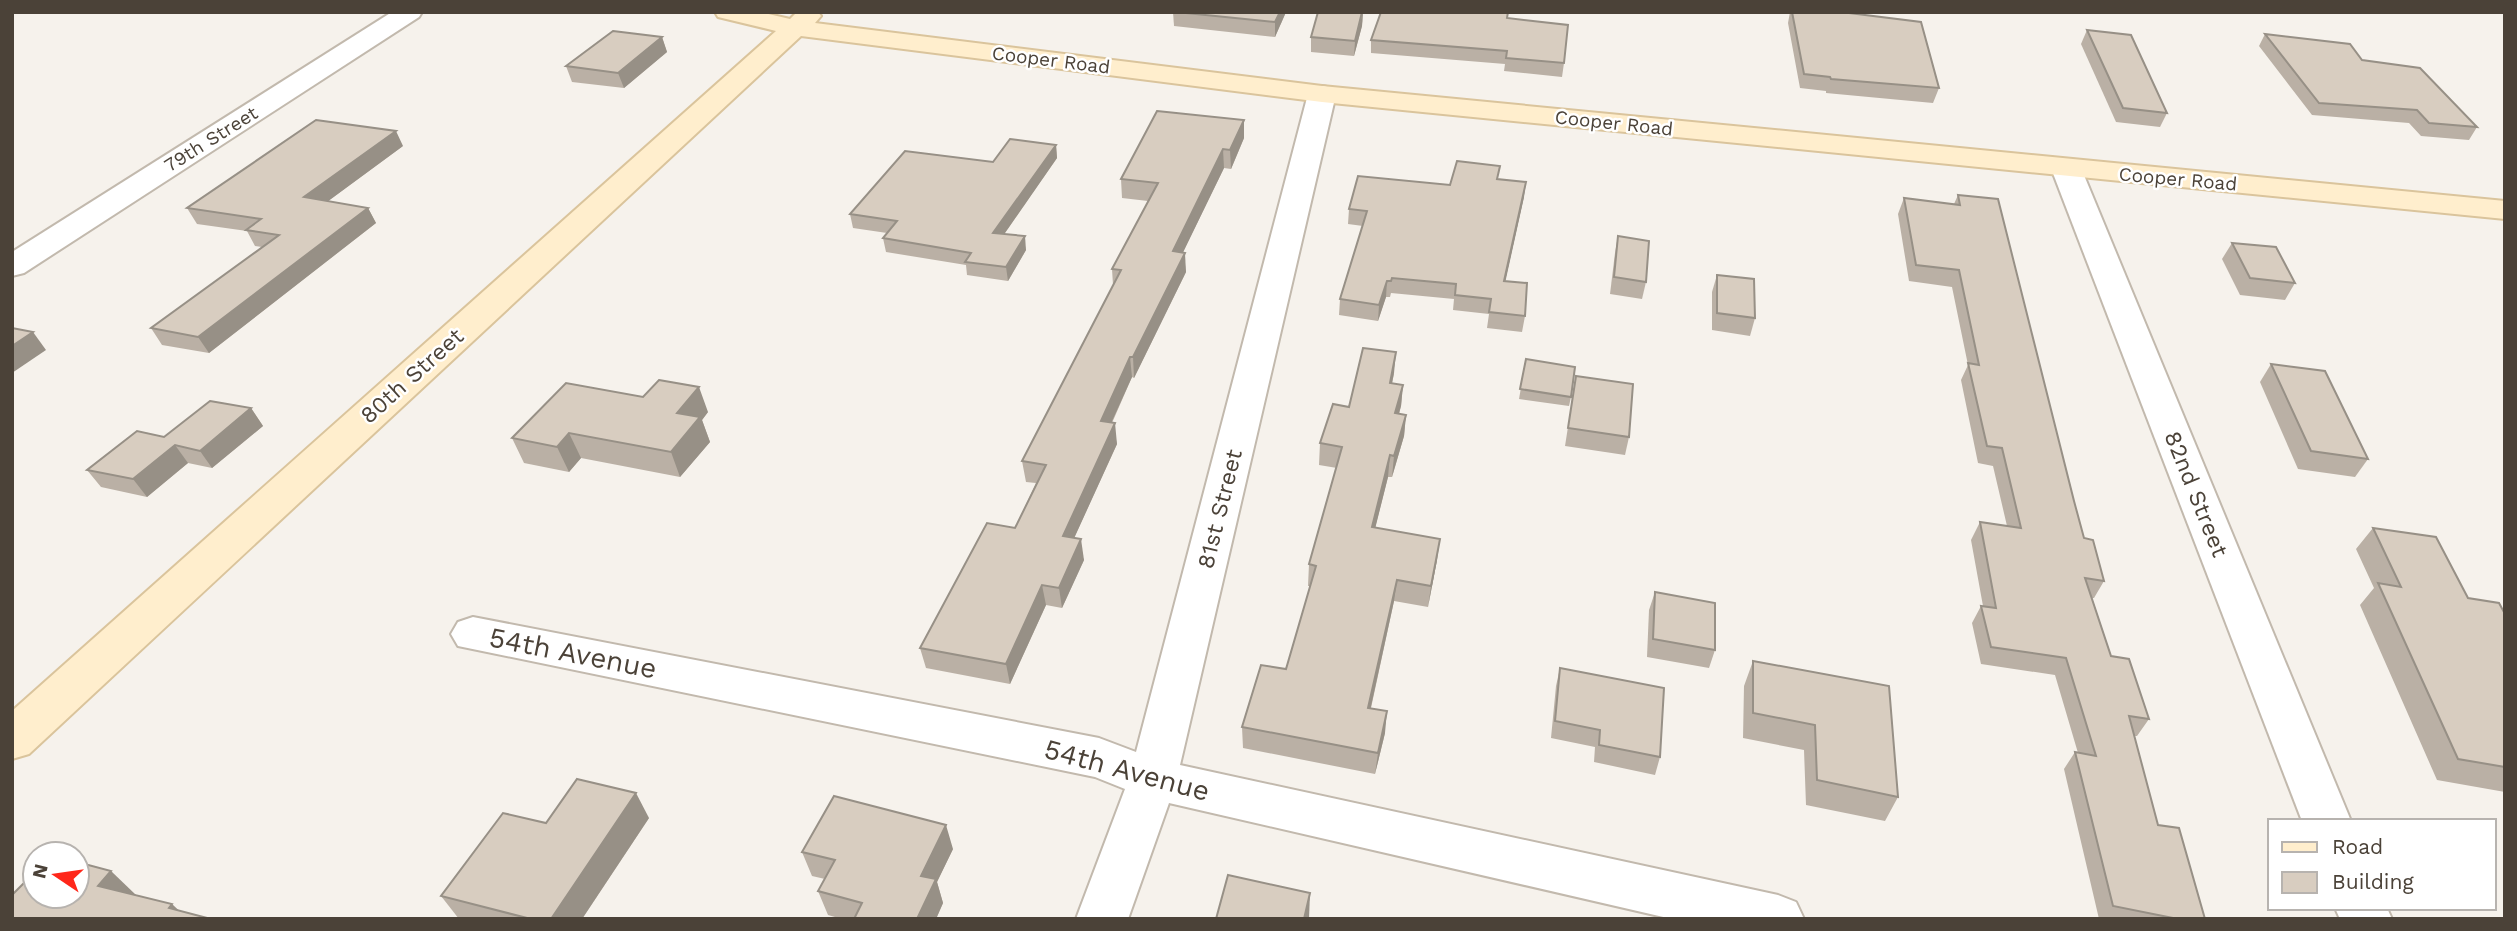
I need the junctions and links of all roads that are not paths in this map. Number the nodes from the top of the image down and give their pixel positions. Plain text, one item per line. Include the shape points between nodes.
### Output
1 (410, 12) edge
2 (727, 12) edge
3 (803, 20) edge
4 (1322, 94) junction
5 (2066, 168) junction
6 (2505, 210) edge
7 (12, 265) edge
8 (473, 634) dead end
9 (12, 740) edge
10 (1153, 779) junction
11 (2325, 819) edge
12 (1102, 919) edge
13 (1778, 919) edge

1 - 7 street, 79th Street
2 - 3 street, Cooper Road
3 - 4 street, Cooper Road
3 - 9 street, 80th Street
4 - 5 street, Cooper Road
4 - 10 street, 81st Street
5 - 6 street, Cooper Road
5 - 11 street, 82nd Street
8 - 10 street, 54th Avenue via 1099,758
10 - 12 street, 81st Street
10 - 13 street, 54th Avenue

